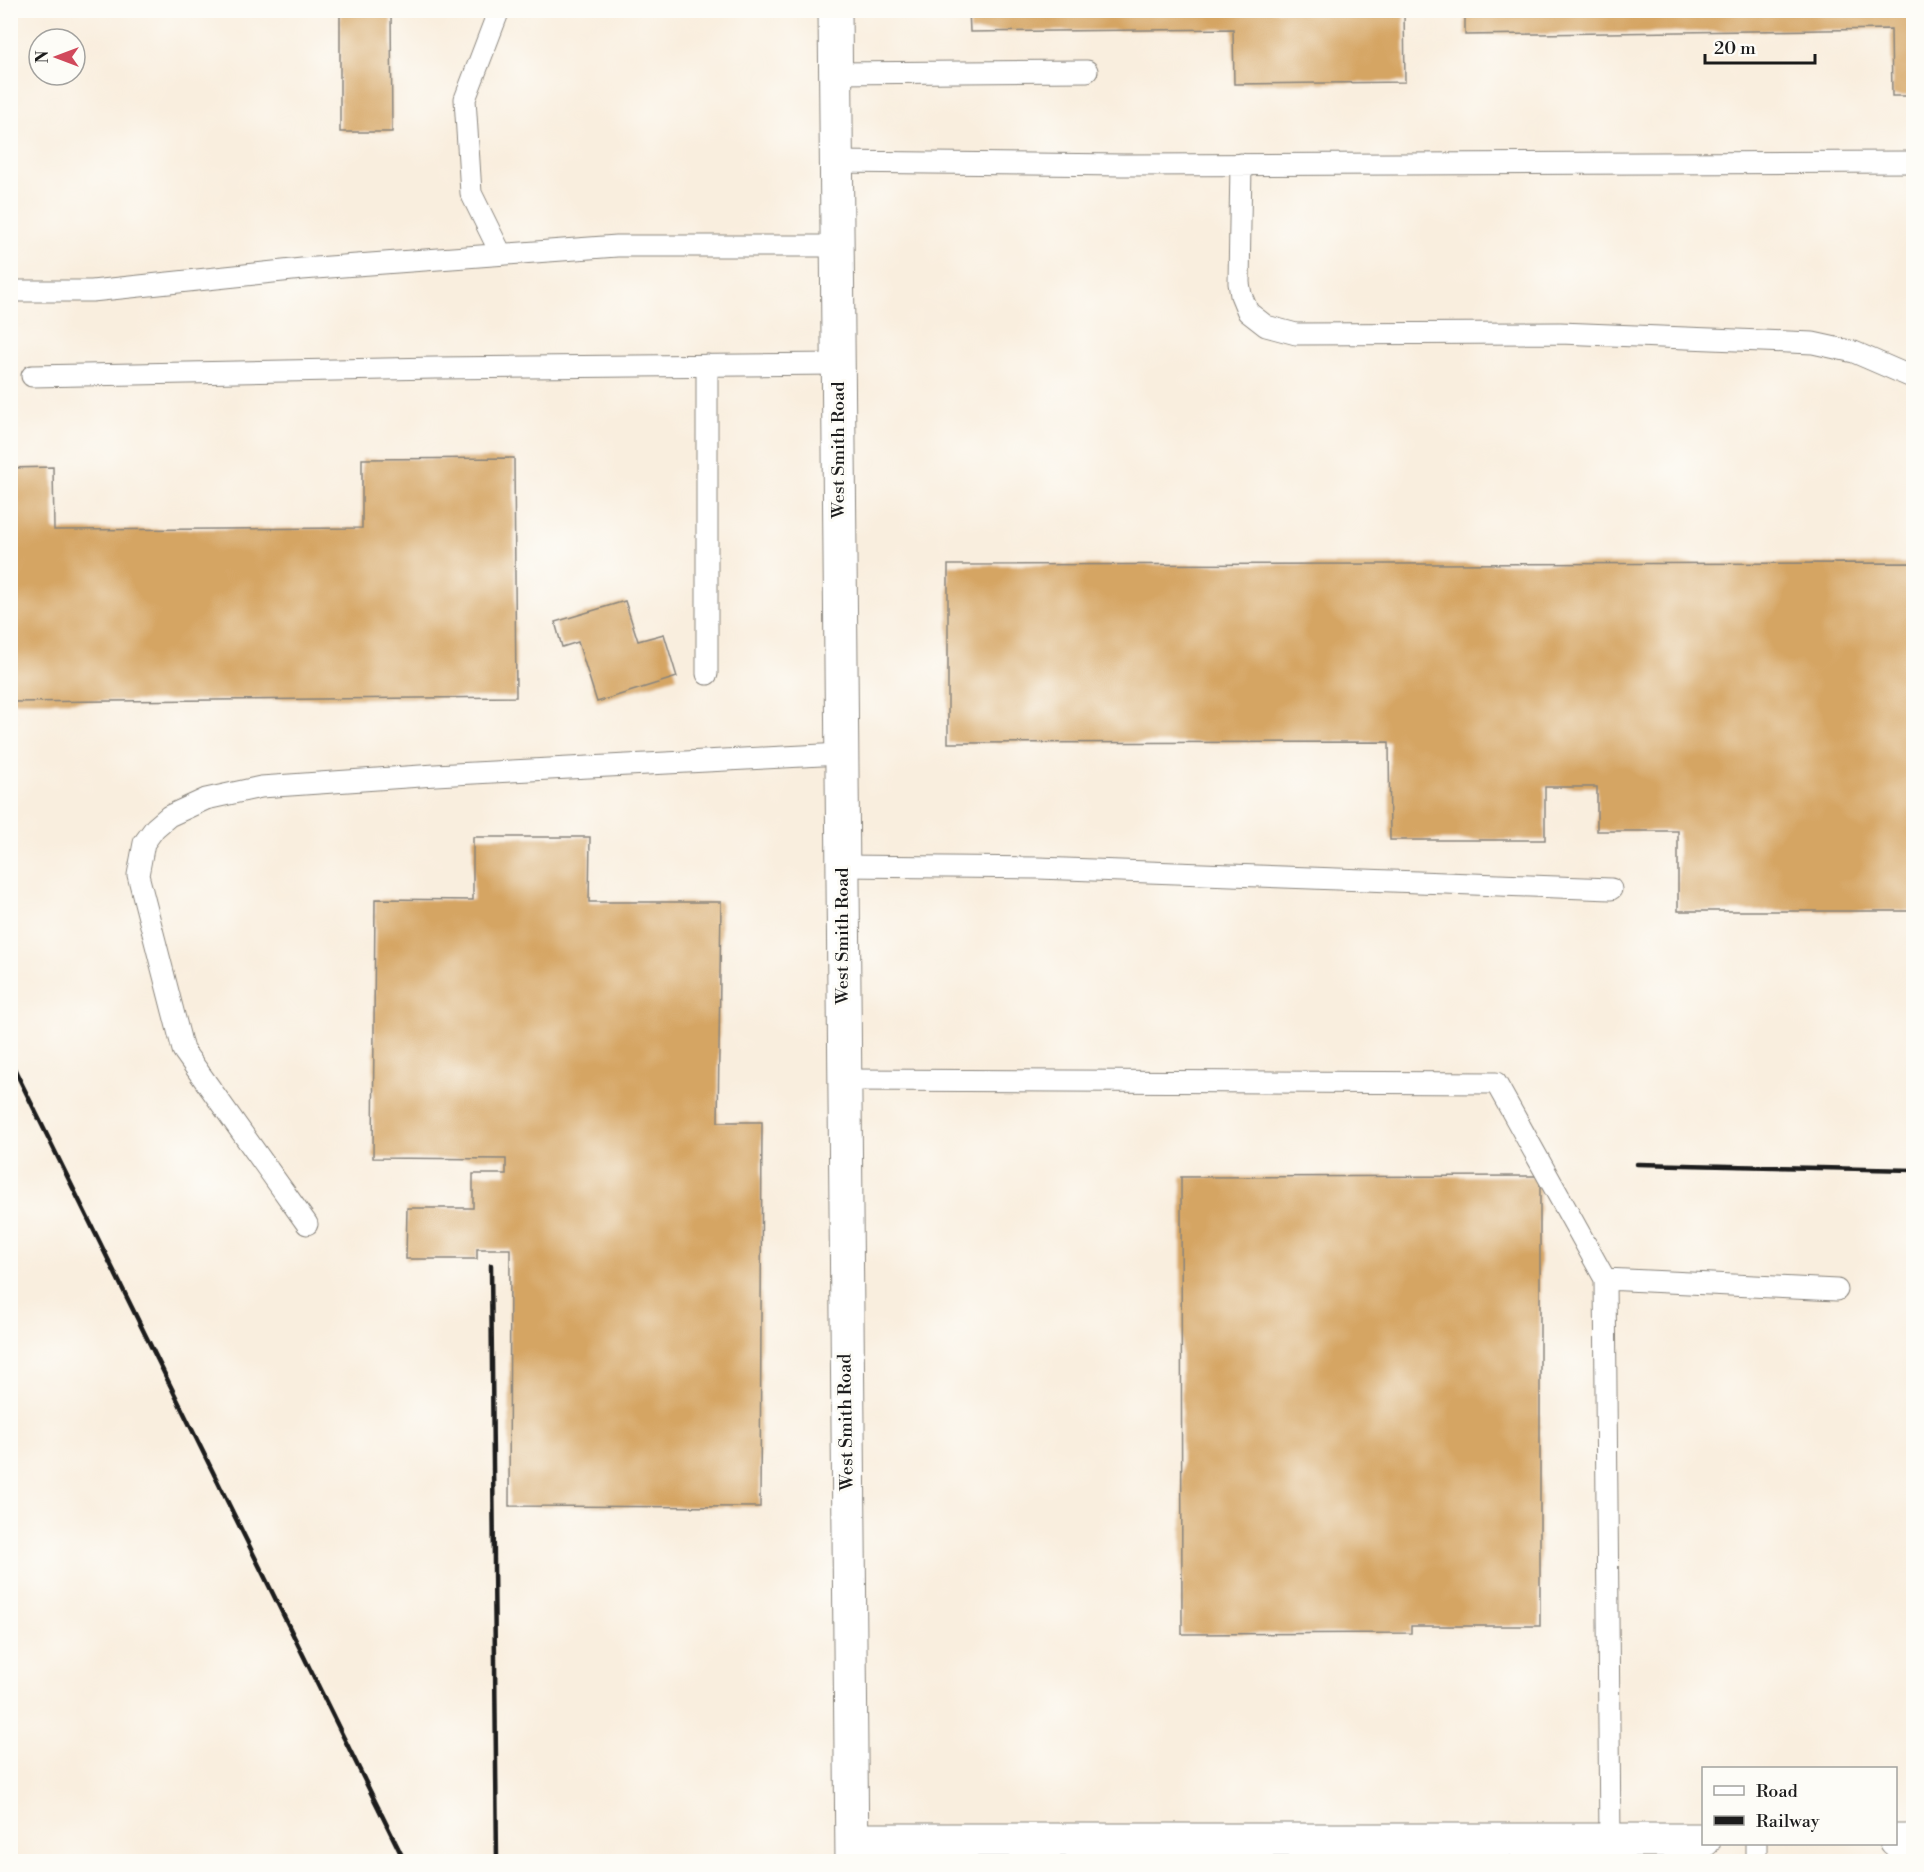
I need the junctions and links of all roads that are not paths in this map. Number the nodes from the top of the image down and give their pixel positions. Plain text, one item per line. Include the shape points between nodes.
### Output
1 (499, 10) edge
2 (835, 10) edge
3 (1087, 71) dead end
4 (835, 73) junction
5 (836, 162) junction
6 (1914, 162) edge
7 (1241, 164) junction
8 (837, 246) junction
9 (501, 255) junction
10 (10, 291) edge
11 (838, 364) junction
12 (707, 365) junction
13 (32, 376) dead end
14 (1914, 378) edge
15 (707, 674) dead end
16 (841, 754) junction
17 (842, 866) junction
18 (1611, 889) dead end
19 (844, 1080) junction
20 (307, 1224) dead end
21 (1605, 1279) junction
22 (1837, 1290) dead end
23 (1610, 1840) junction
24 (1702, 1840) edge
25 (1897, 1840) edge
26 (1914, 1840) edge
27 (1756, 1845) edge
28 (852, 1851) edge
29 (1756, 1862) edge

1 - 9 lane via 465,99 471,193
2 - 4 street, West Smith Road
3 - 4 lane
4 - 5 street, West Smith Road
5 - 7 lane
5 - 8 street, West Smith Road
6 - 7 lane
7 - 14 lane via 1239,284 1248,312 1266,326 1296,334 1560,333 1814,343 1854,352
8 - 9 lane via 617,246
8 - 11 street, West Smith Road
9 - 10 lane via 302,269 92,291
11 - 12 lane
11 - 16 street, West Smith Road
12 - 13 lane
12 - 15 lane
16 - 17 street, West Smith Road
16 - 20 lane via 261,787 206,799 169,816 155,828 144,843 138,874 183,1050
17 - 18 lane via 1038,868
17 - 19 street, West Smith Road
19 - 21 lane via 1496,1083
19 - 28 street, West Smith Road
21 - 22 lane
21 - 23 lane
23 - 24 street
23 - 28 street
25 - 26 street
27 - 29 lane

